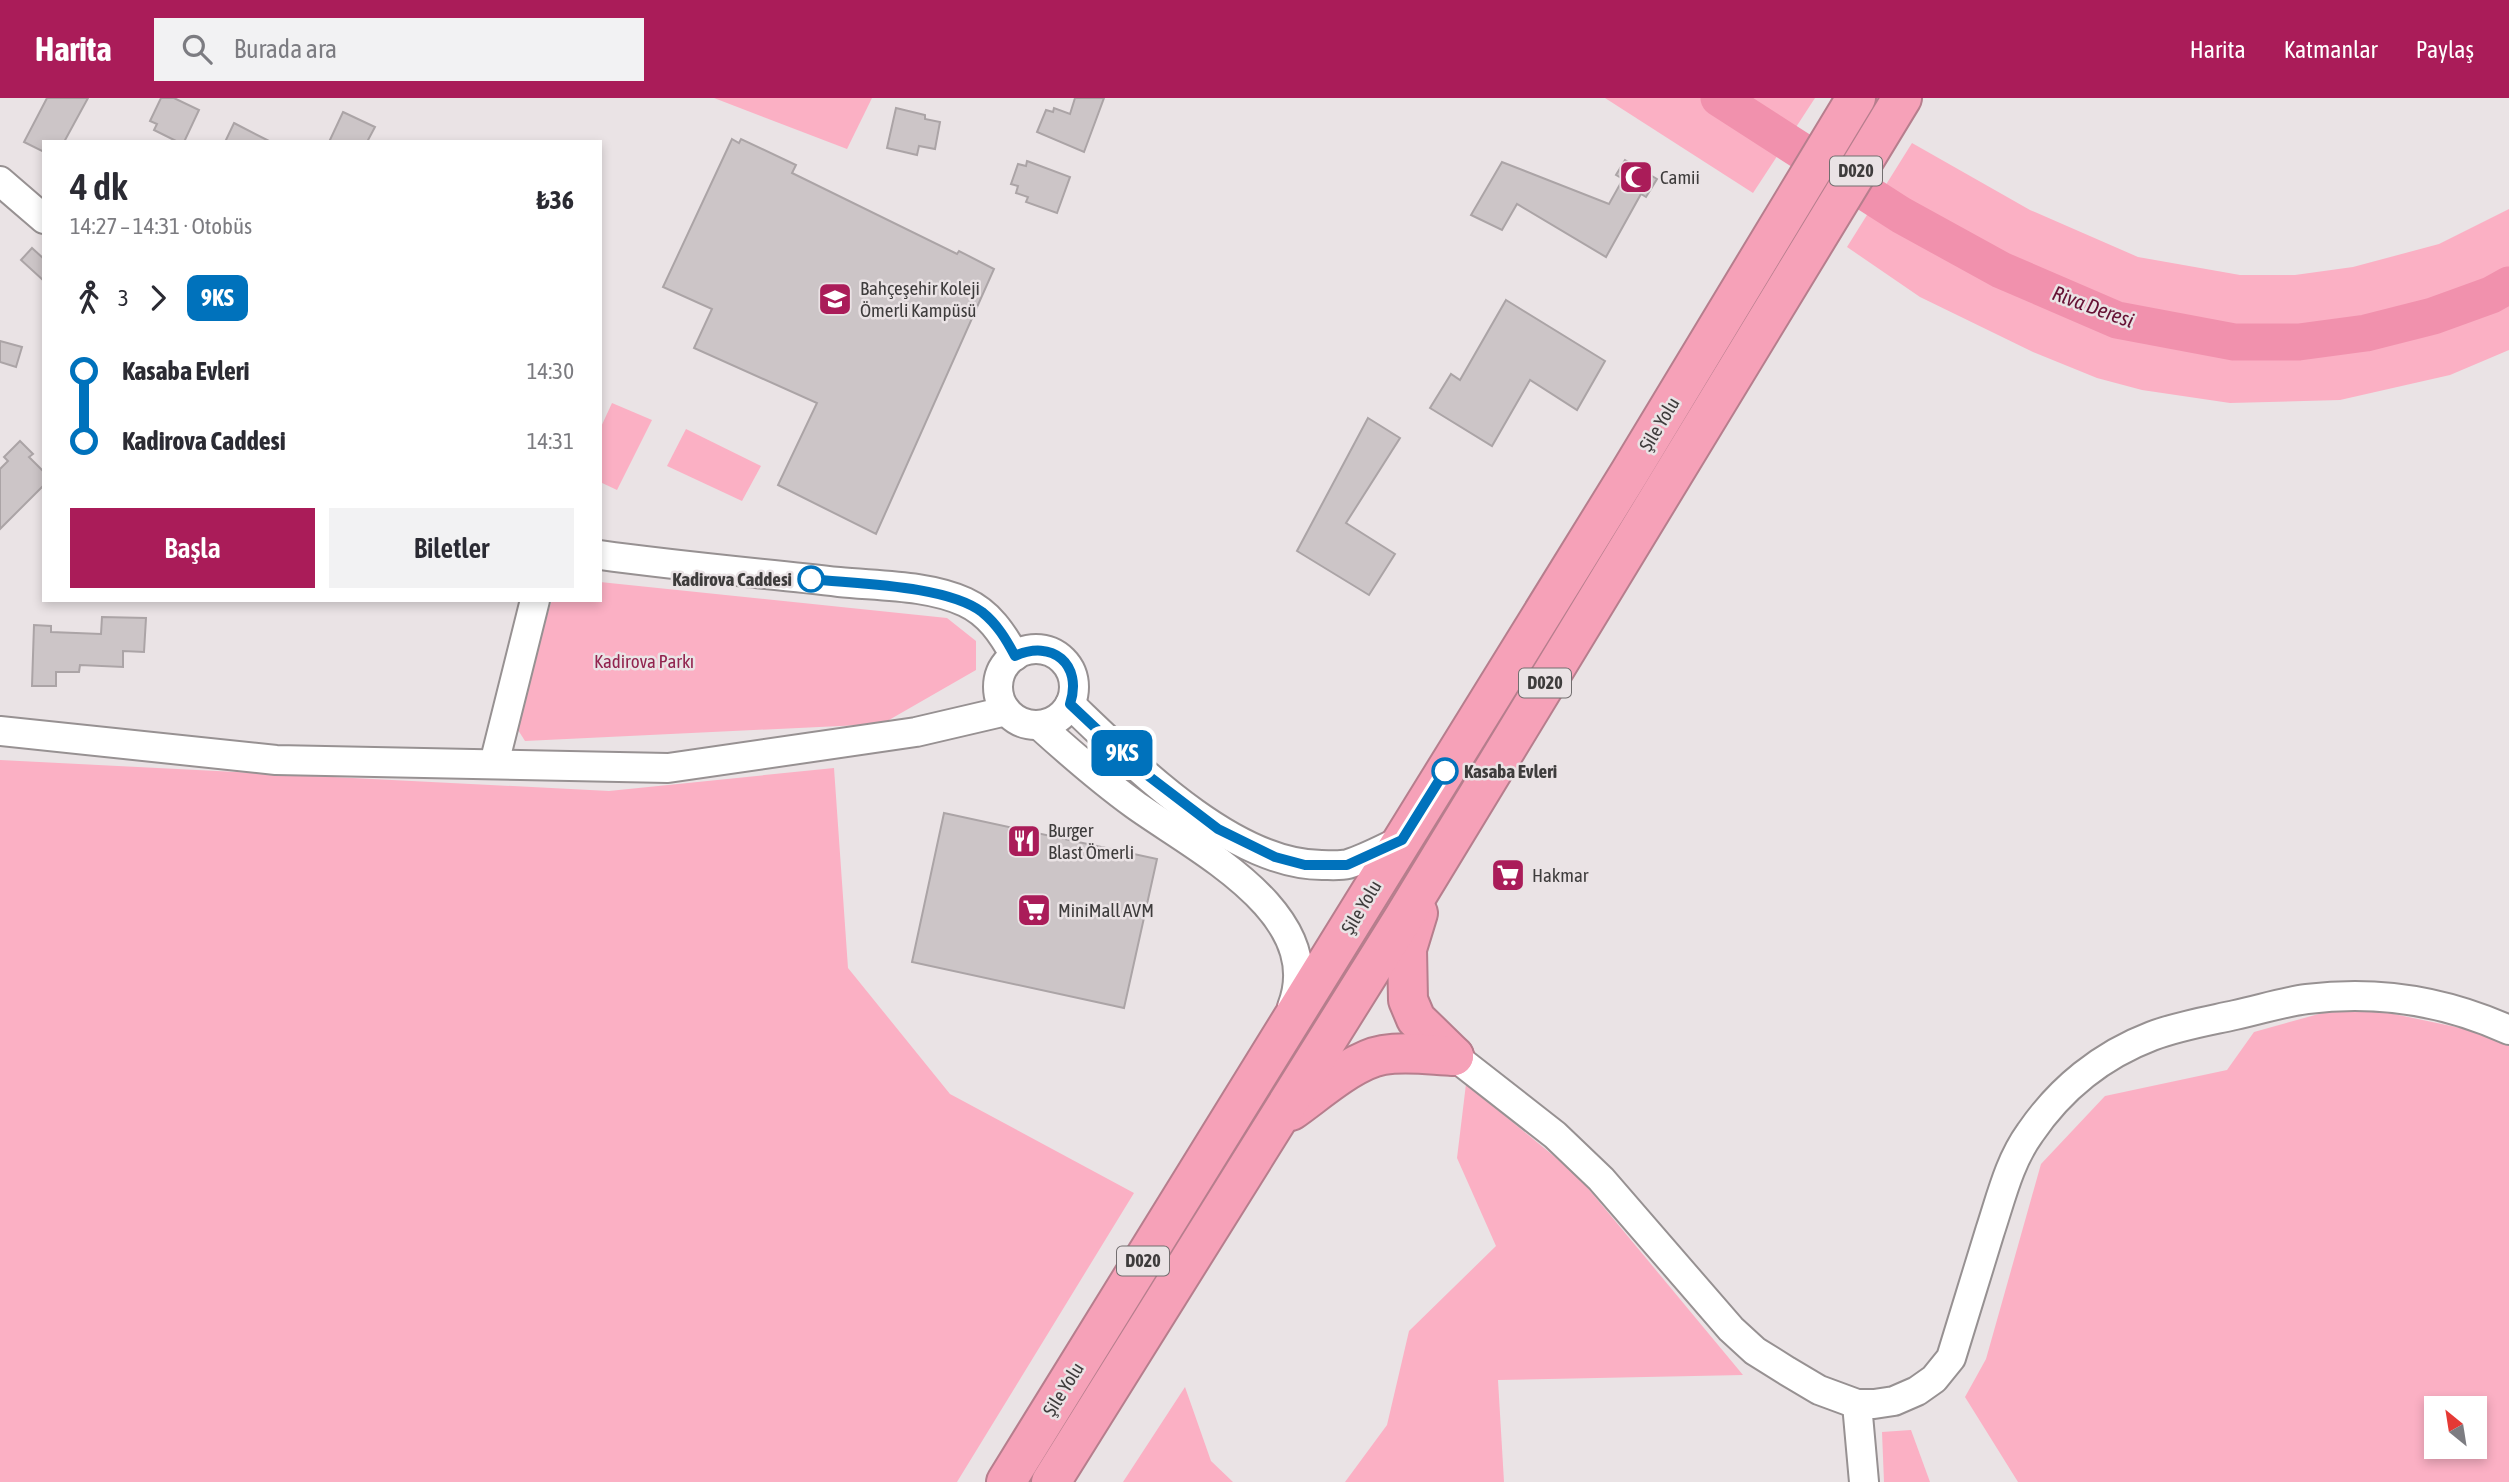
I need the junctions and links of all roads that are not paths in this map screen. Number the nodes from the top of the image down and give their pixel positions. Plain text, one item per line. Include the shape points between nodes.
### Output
1 (1856, 98) edge
2 (1901, 99) edge
3 (0, 181) edge
4 (42, 217) edge
5 (602, 555) edge
6 (534, 602) edge
7 (1015, 656) junction
8 (1070, 704) junction
9 (1006, 711) junction
10 (1040, 725) junction
11 (0, 731) edge
12 (494, 764) junction
13 (1402, 840) junction
14 (1429, 876) junction
15 (2509, 1030) edge
16 (1280, 1040) junction
17 (1454, 1056) junction
18 (1275, 1123) junction
19 (1857, 1404) junction
20 (1006, 1482) edge
21 (1051, 1482) edge
22 (1864, 1482) edge

1 - 13 highway, Şile Yolu / D020
2 - 14 highway, Şile Yolu / D020
3 - 4 street
5 - 7 street via 947,596 994,622
6 - 12 street
7 - 8 street via 1039,649 1061,658 1074,680
7 - 9 street via 1000,675 998,688
8 - 10 street via 1063,715
8 - 13 street via 1138,768 1218,829 1275,857 1305,865 1347,865
9 - 10 street via 1027,724
9 - 12 street via 916,732 668,768
10 - 16 street via 1133,803 1264,898 1284,927 1299,964 1298,991
11 - 12 street via 276,760
13 - 16 highway, Şile Yolu / D020
14 - 17 highway via 1407,949 1409,999 1416,1019
14 - 18 highway, Şile Yolu / D020
15 - 19 street via 2448,1007 2357,995 2306,999 2204,1022 2154,1035 2119,1051 2080,1077 2051,1104 2028,1135 2010,1169 1951,1358 1917,1391 1894,1401
16 - 20 highway, Şile Yolu / D020
17 - 18 highway via 1381,1055 1352,1068
17 - 19 street via 1555,1135 1601,1179 1710,1307 1755,1351 1819,1390
18 - 21 highway, Şile Yolu / D020
19 - 22 street

